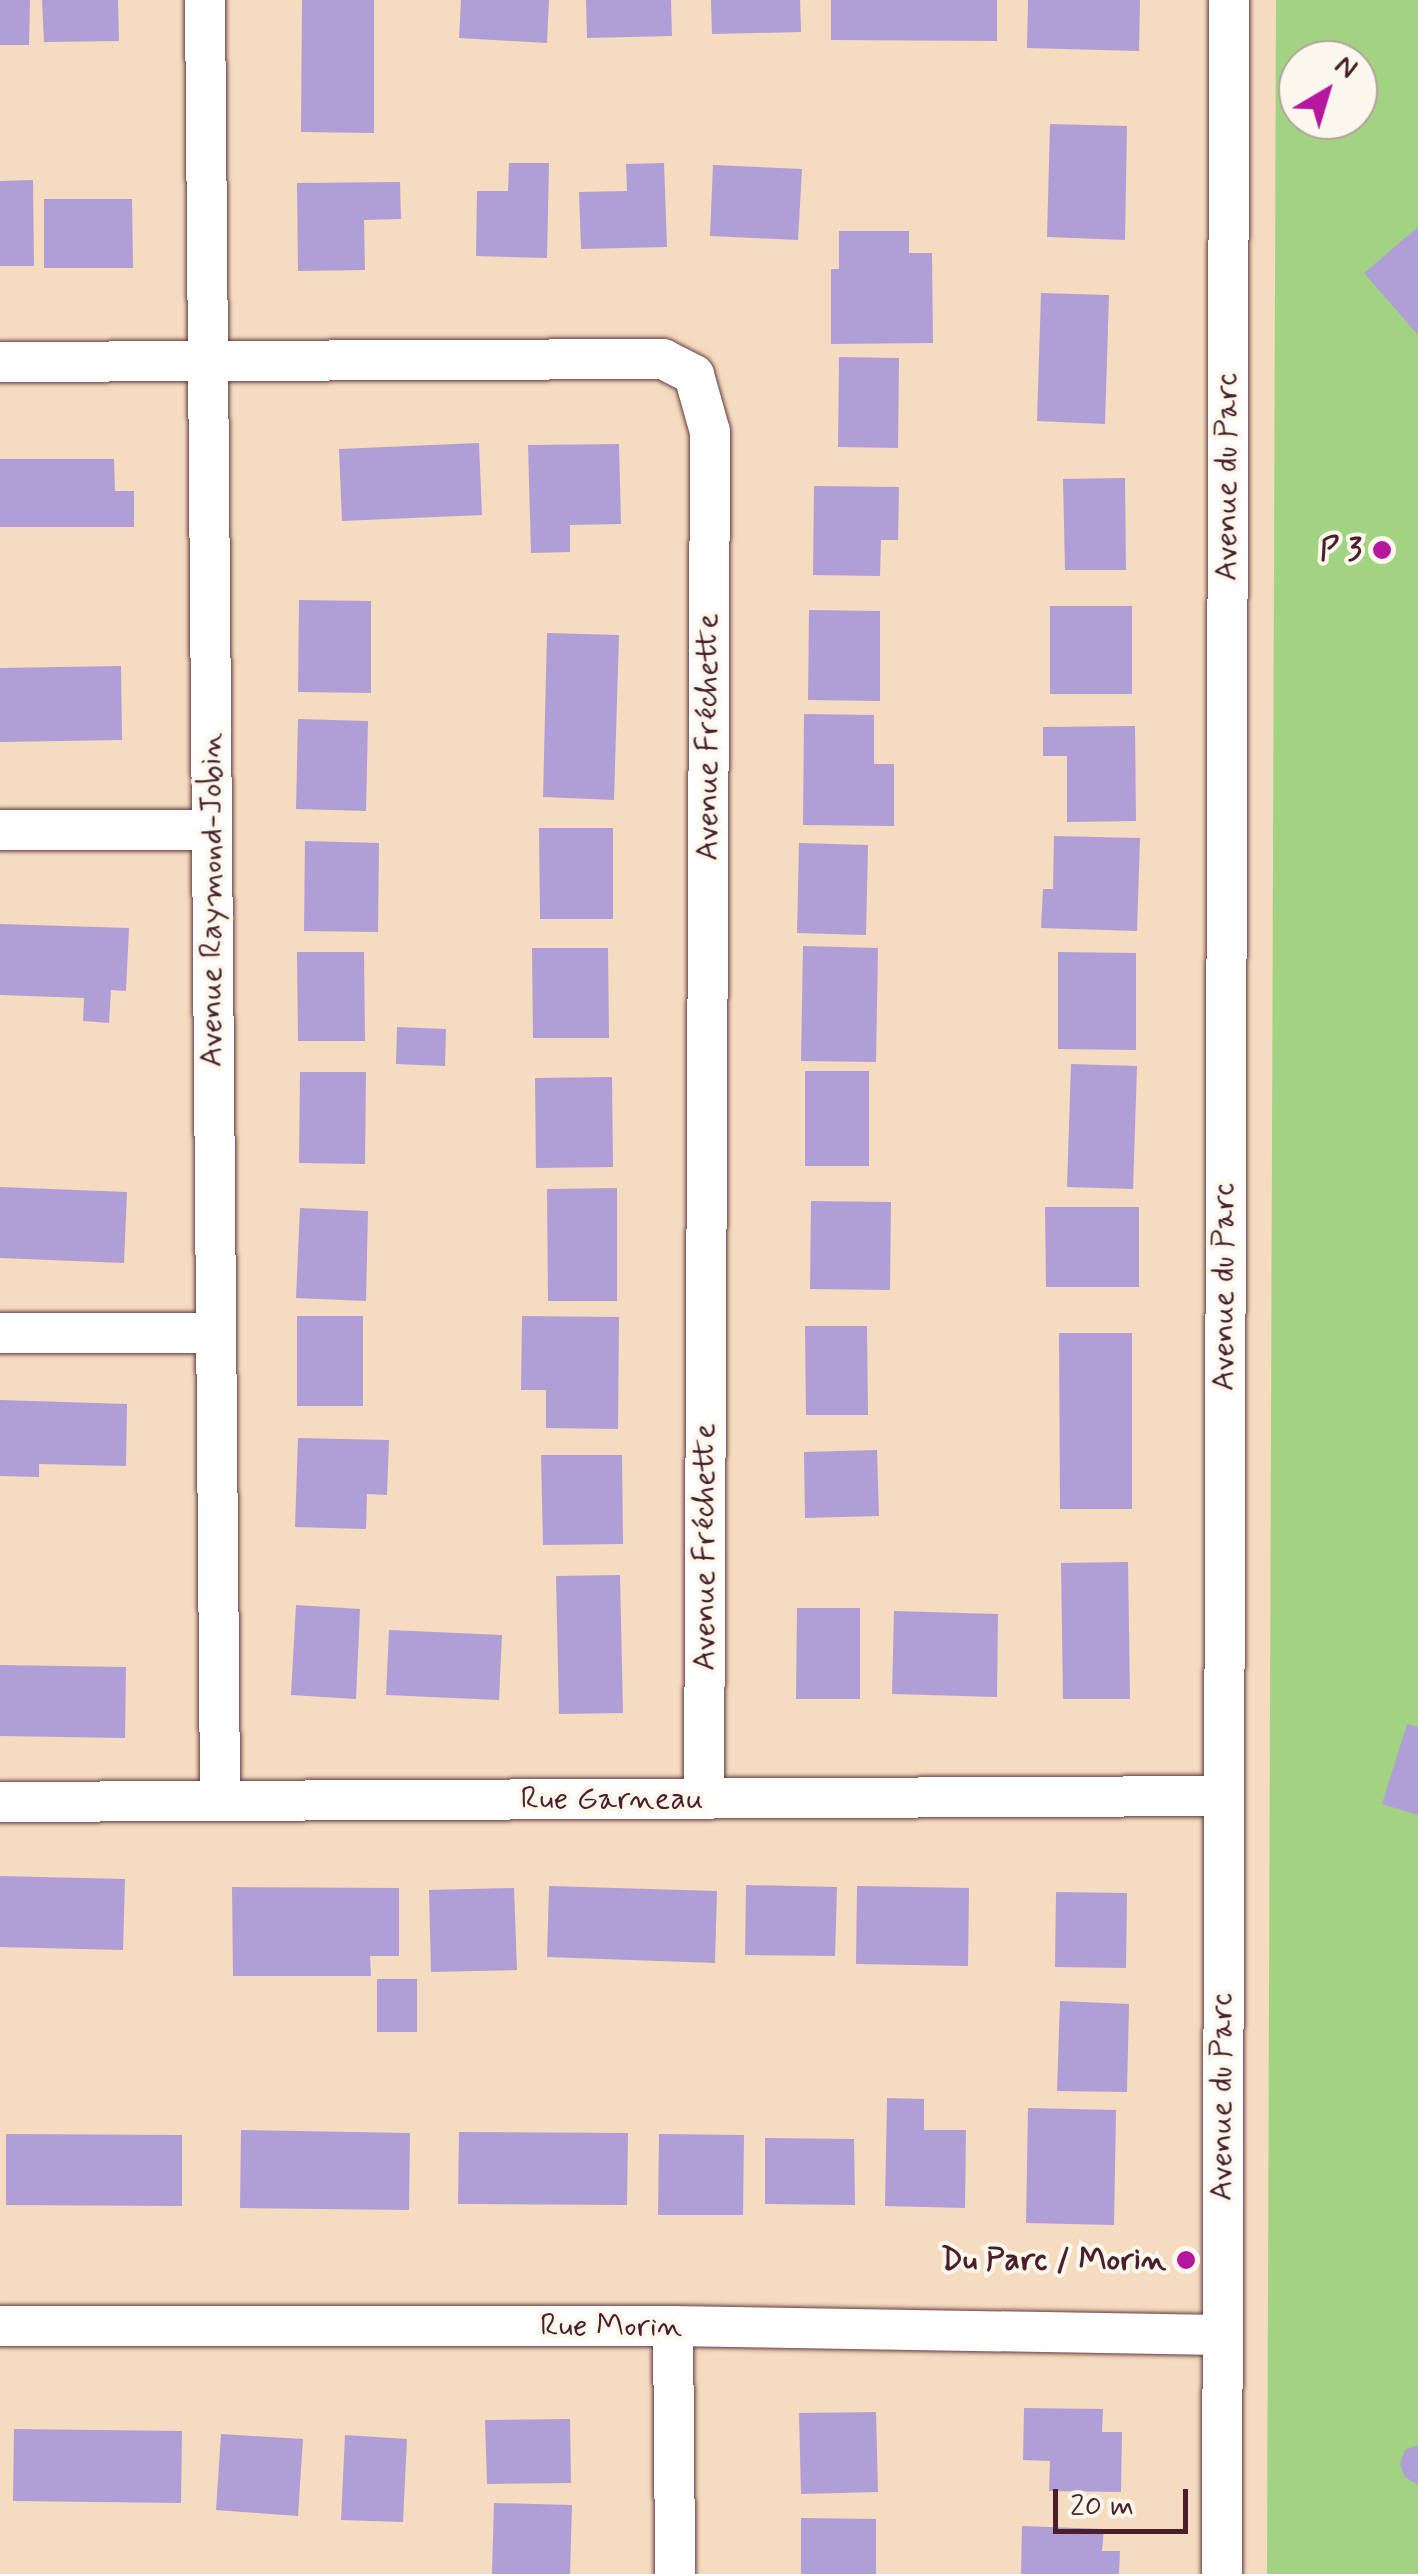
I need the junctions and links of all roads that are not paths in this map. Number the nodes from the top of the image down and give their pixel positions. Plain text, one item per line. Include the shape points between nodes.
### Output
1 (205, 0) edge
2 (1228, 0) edge
3 (208, 359) junction
4 (0, 362) edge
5 (0, 830) edge
6 (212, 830) junction
7 (216, 1332) junction
8 (0, 1334) edge
9 (1223, 1796) junction
10 (704, 1798) junction
11 (220, 1801) junction
12 (0, 1802) edge
13 (0, 2326) edge
14 (673, 2326) junction
15 (1222, 2336) junction
16 (675, 2574) edge
17 (1222, 2574) edge

1 - 3 street, Avenue Raymond-Jobin
2 - 9 street, Avenue du Parc
3 - 4 street, Avenue Fréchette
3 - 6 street, Avenue Raymond-Jobin
3 - 10 street, Avenue Fréchette via 664,359 694,376 710,432
5 - 6 street
6 - 7 street, Avenue Raymond-Jobin
7 - 8 street
7 - 11 street, Avenue Raymond-Jobin
9 - 10 street, Rue Garneau
9 - 15 street, Avenue du Parc
10 - 11 street, Rue Garneau
11 - 12 street, Rue Garneau
13 - 14 street, Rue Morin
14 - 15 street, Rue Morin
14 - 16 street
15 - 17 street, Avenue du Parc

